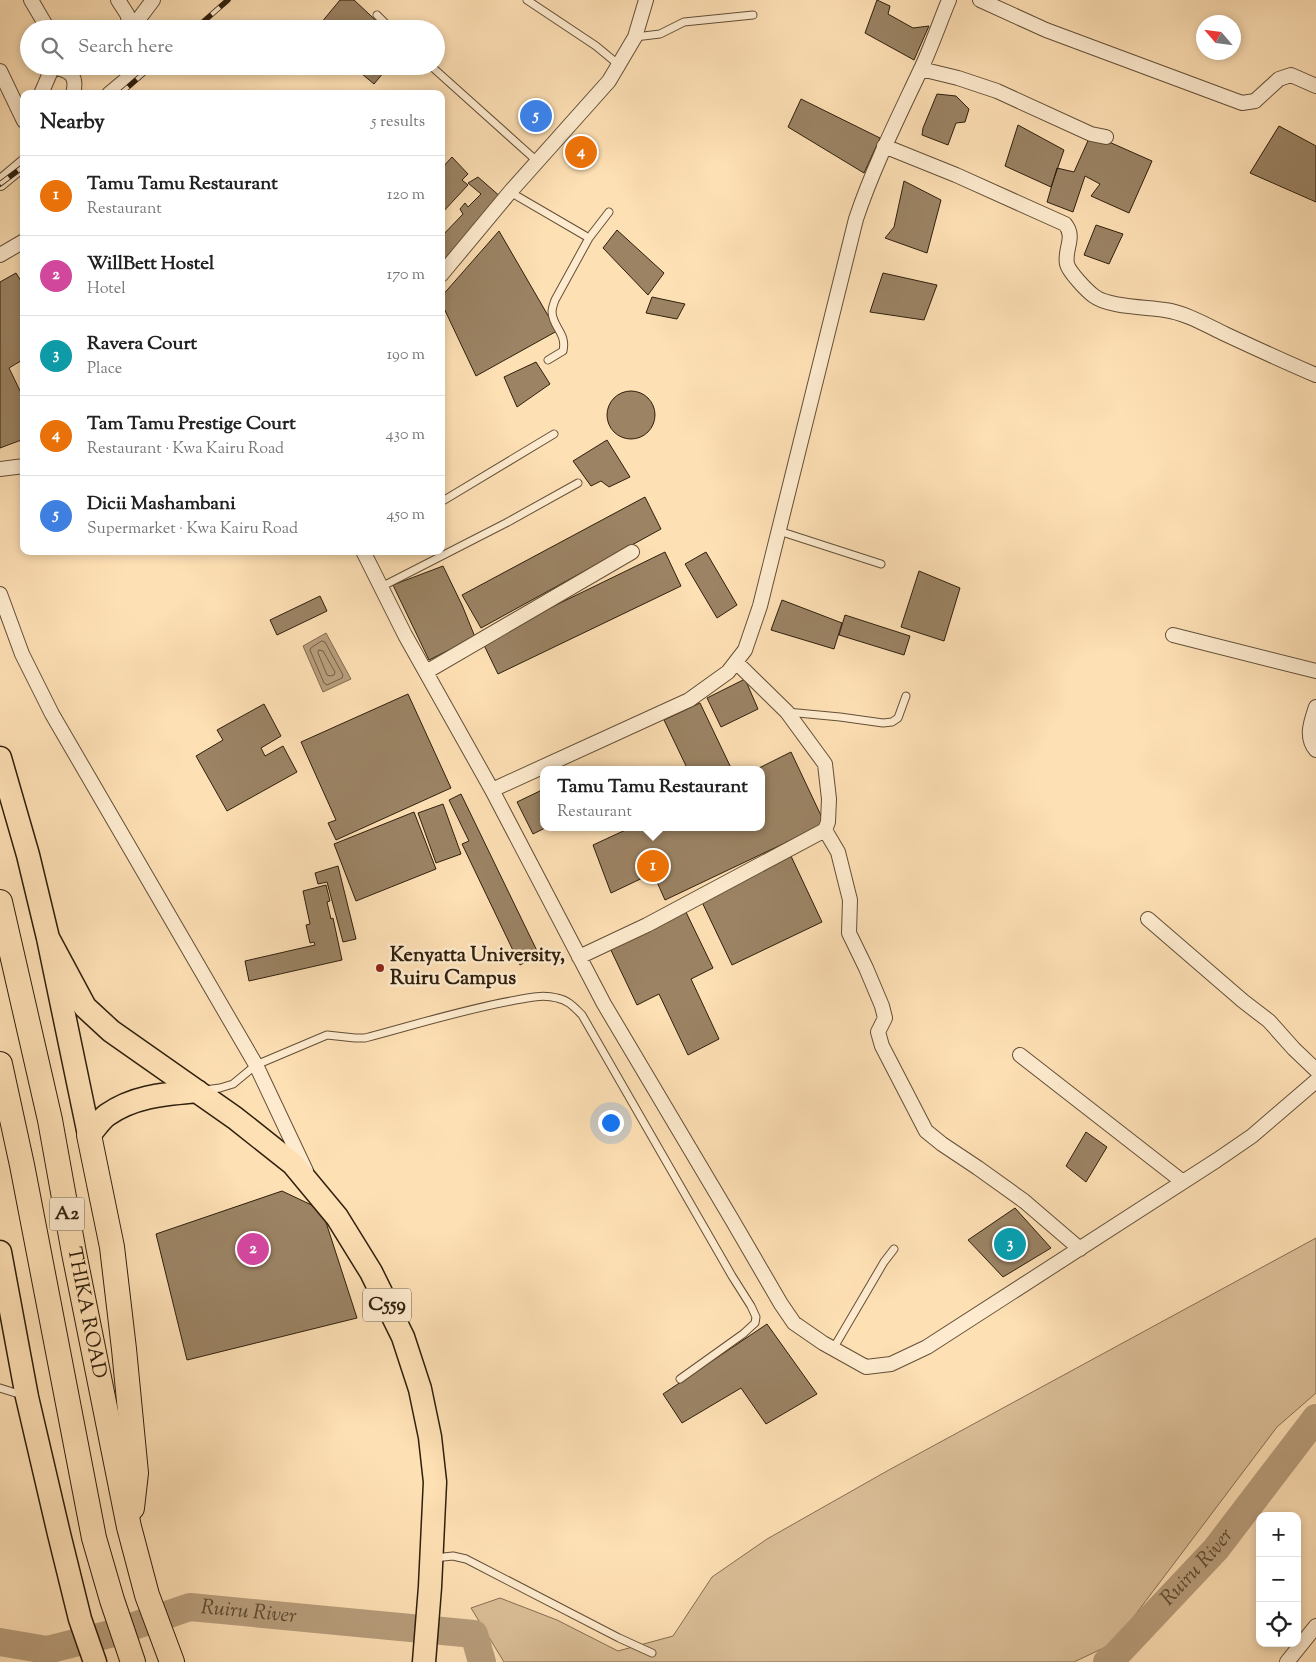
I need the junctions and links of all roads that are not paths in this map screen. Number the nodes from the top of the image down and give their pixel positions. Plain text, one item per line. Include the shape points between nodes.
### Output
1 (31, 0) edge
2 (118, 0) edge
3 (153, 0) edge
4 (527, 0) edge
5 (646, 0) edge
6 (949, 0) edge
7 (980, 0) edge
8 (377, 15) dead end
9 (753, 15) dead end
10 (43, 20) edge
11 (129, 20) edge
12 (139, 20) edge
13 (382, 20) edge
14 (635, 37) junction
15 (618, 65) junction
16 (921, 70) junction
17 (0, 72) edge
18 (49, 75) edge
19 (71, 75) edge
20 (132, 75) edge
21 (441, 75) edge
22 (1316, 86) edge
23 (43, 90) edge
24 (74, 90) edge
25 (114, 90) edge
26 (20, 113) edge
27 (1106, 137) dead end
28 (884, 146) junction
29 (538, 162) junction
30 (20, 166) edge
31 (0, 183) edge
32 (510, 192) junction
33 (609, 212) dead end
34 (589, 238) junction
35 (20, 242) edge
36 (0, 255) edge
37 (445, 270) edge
38 (548, 360) dead end
39 (1316, 375) edge
40 (554, 434) dead end
41 (20, 466) edge
42 (0, 468) edge
43 (578, 483) dead end
44 (445, 500) edge
45 (779, 531) junction
46 (632, 552) dead end
47 (445, 554) edge
48 (365, 555) edge
49 (444, 555) edge
50 (881, 564) dead end
51 (381, 587) junction
52 (0, 594) edge
53 (1174, 635) dead end
54 (736, 662) junction
55 (1316, 671) edge
56 (426, 672) junction
57 (906, 696) dead end
58 (1316, 706) edge
59 (787, 712) junction
60 (1316, 750) edge
61 (0, 758) edge
62 (545, 766) edge
63 (540, 768) edge
64 (492, 790) junction
65 (826, 830) junction
66 (0, 902) edge
67 (1148, 919) dead end
68 (48, 938) junction
69 (579, 958) junction
70 (1020, 1055) dead end
71 (0, 1064) edge
72 (256, 1065) junction
73 (1316, 1070) edge
74 (1316, 1080) edge
75 (197, 1091) junction
76 (89, 1135) junction
77 (1183, 1182) junction
78 (313, 1186) junction
79 (894, 1249) dead end
80 (1080, 1249) junction
81 (1, 1260) edge
82 (833, 1349) junction
83 (680, 1379) dead end
84 (0, 1388) edge
85 (27, 1397) junction
86 (129, 1527) junction
87 (432, 1558) junction
88 (1316, 1626) edge
89 (169, 1653) edge
90 (652, 1653) dead end
91 (132, 1660) edge
92 (95, 1662) edge
93 (424, 1662) edge
94 (1287, 1662) edge

1 - 10 street
2 - 11 street
3 - 12 street
4 - 15 lane via 596,46
5 - 14 street
6 - 16 street
7 - 22 street via 1046,30 1242,103 1255,102 1279,79 1291,75
8 - 13 lane
9 - 14 lane via 684,22 660,34
14 - 15 street
15 - 29 street via 609,81
16 - 27 street via 997,91 1091,134
16 - 28 street
17 - 26 street
18 - 23 street
19 - 24 street
20 - 25 street
21 - 29 lane
28 - 39 street via 1065,224 1071,236 1067,263 1095,297 1190,317
28 - 45 street via 856,219
29 - 32 street
30 - 31 street
32 - 34 lane
32 - 37 street
33 - 34 lane
34 - 38 lane via 555,300 554,320 565,343 563,351
35 - 36 street
40 - 44 lane
41 - 42 street
43 - 47 lane
45 - 50 lane
45 - 54 street via 760,606 745,650
46 - 56 street
48 - 51 street
49 - 51 lane
51 - 56 street
52 - 72 street via 22,654 52,714
53 - 55 street
54 - 59 street
54 - 62 street via 728,672 689,700
56 - 64 street
57 - 59 lane via 898,718 892,722
58 - 60 street via 1309,728 1311,745
59 - 65 street via 824,764 829,799
61 - 68 main road
63 - 64 street
64 - 69 street
65 - 69 street
65 - 80 street via 838,852 850,900 849,933 882,1006 885,1018 878,1032 882,1046 926,1131 1024,1200
66 - 86 highway, THIKA ROAD / A2 via 50,1120
67 - 73 street via 1269,1021
68 - 75 main road via 85,1007 112,1031
68 - 76 main road
69 - 82 street via 781,1304 794,1323
70 - 77 street
71 - 91 highway, THIKA ROAD / A2 via 92,1529
72 - 75 lane via 233,1084
72 - 78 street
72 - 83 lane via 327,1034 365,1038 481,1006 521,999 546,996 570,1003 582,1015 756,1317 755,1323 743,1334
74 - 77 street via 1252,1136
75 - 76 main road via 130,1102 106,1116
75 - 78 main road, C559 via 265,1141
76 - 86 highway via 112,1247 124,1349 136,1473
77 - 80 street
78 - 87 main road, C559 via 337,1217 371,1272 403,1337 420,1389 435,1482
79 - 82 lane
80 - 82 street via 927,1347 891,1364 866,1367
81 - 85 main road
84 - 85 lane
85 - 92 main road via 80,1619
86 - 89 highway, THIKA ROAD / A2 via 147,1595
87 - 90 lane via 452,1556 466,1559
87 - 93 main road, C559
88 - 94 street

